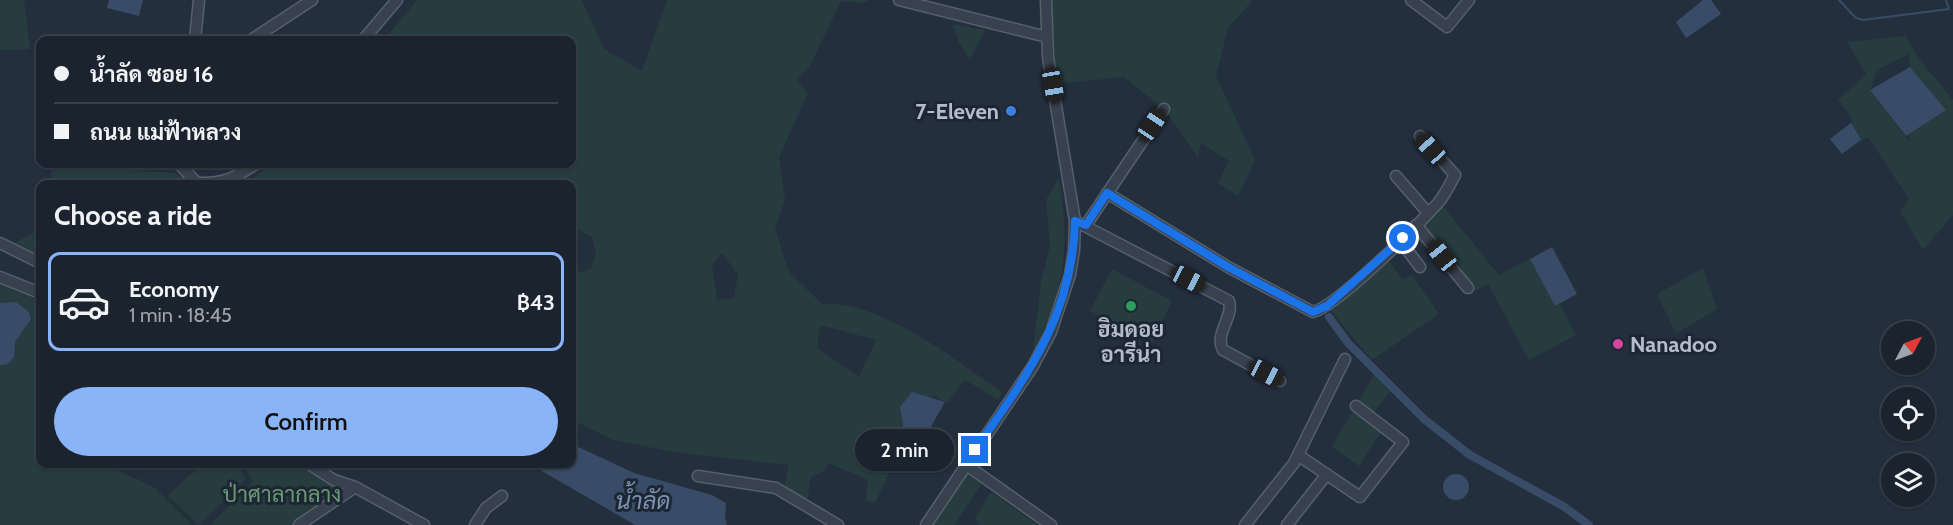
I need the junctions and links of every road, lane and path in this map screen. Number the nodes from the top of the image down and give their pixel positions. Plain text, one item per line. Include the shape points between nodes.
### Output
1 (200, 0) edge
2 (312, 0) edge
3 (397, 0) edge
4 (899, 0) edge
5 (1046, 0) edge
6 (1410, 0) edge
7 (1469, 0) edge
8 (196, 36) edge
9 (257, 36) edge
10 (366, 36) edge
11 (1047, 37) junction
12 (1164, 109) dead end
13 (1420, 136) dead end
14 (183, 168) edge
15 (250, 168) edge
16 (1396, 176) dead end
17 (193, 180) edge
18 (227, 180) edge
19 (1107, 193) junction
20 (1428, 213) junction
21 (1080, 223) junction
22 (1416, 225) junction
23 (1403, 238) junction
24 (0, 243) edge
25 (36, 261) edge
26 (1420, 267) dead end
27 (0, 277) edge
28 (1468, 288) dead end
29 (36, 291) edge
30 (1345, 359) dead end
31 (1280, 381) dead end
32 (1356, 406) dead end
33 (1298, 455) junction
34 (965, 464) junction
35 (315, 468) edge
36 (1327, 474) junction
37 (698, 476) dead end
38 (355, 487) junction
39 (502, 496) dead end
40 (299, 525) edge
41 (424, 525) edge
42 (475, 525) edge
43 (838, 525) edge
44 (926, 525) edge
45 (1051, 525) edge
46 (1245, 525) edge
47 (1287, 525) edge

1 - 8 street
2 - 9 street
3 - 10 street
4 - 11 street
5 - 11 street
6 - 7 street via 1447,27
11 - 21 street
12 - 19 street
13 - 20 street via 1455,175
14 - 17 street
15 - 18 street
16 - 20 street
19 - 21 street
19 - 23 street via 1228,267 1313,312 1327,306
20 - 22 street
21 - 31 street via 1229,301 1231,307 1220,339 1223,350
21 - 34 street via 1051,332 1024,380
22 - 23 street
22 - 28 street
23 - 26 street via 1407,251
24 - 25 street
27 - 29 street
30 - 33 street
32 - 36 street via 1403,442 1360,496
33 - 36 street
33 - 46 street
34 - 44 street
34 - 45 street
35 - 38 street
36 - 47 street
37 - 43 street via 776,488
38 - 40 street
38 - 41 street
39 - 42 street via 486,508

